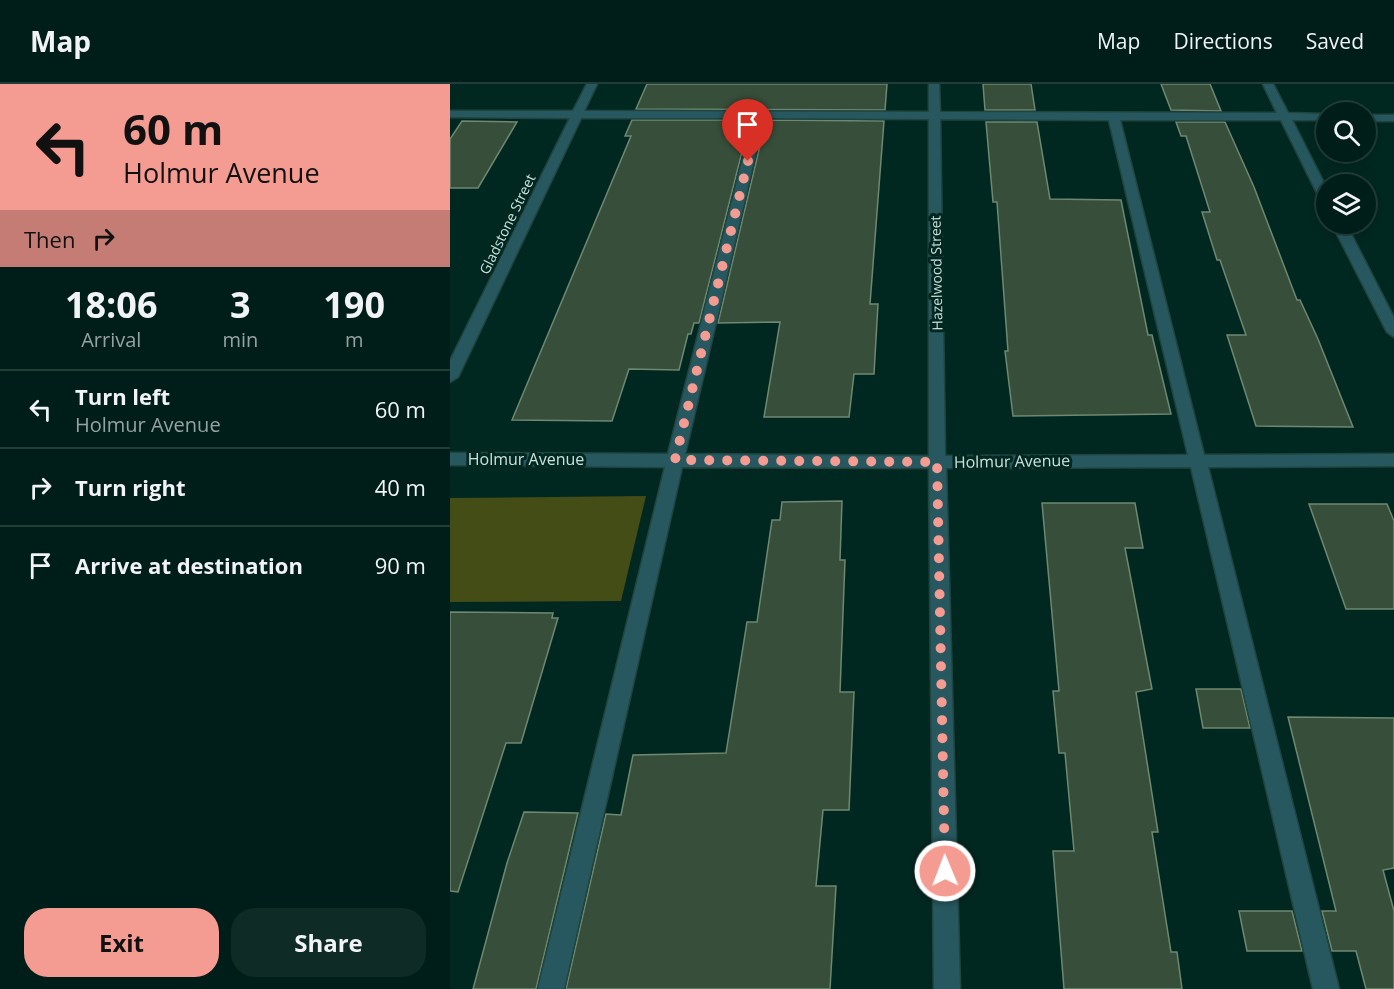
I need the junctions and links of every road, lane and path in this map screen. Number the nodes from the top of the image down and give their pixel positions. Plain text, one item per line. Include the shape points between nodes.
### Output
1 (592, 84) edge
2 (934, 84) edge
3 (1268, 84) edge
4 (450, 114) edge
5 (576, 115) junction
6 (759, 116) junction
7 (934, 116) junction
8 (1114, 117) junction
9 (1285, 117) junction
10 (1316, 117) edge
11 (1376, 117) edge
12 (1394, 118) edge
13 (1316, 179) edge
14 (1344, 234) edge
15 (1394, 333) edge
16 (450, 376) edge
17 (450, 459) edge
18 (1197, 459) junction
19 (675, 460) junction
20 (1394, 460) edge
21 (937, 462) junction
22 (551, 989) edge
23 (947, 989) edge
24 (1326, 989) edge

1 - 5 street, Gladstone Street
2 - 7 street, Hazelwood Street
3 - 9 street
4 - 5 street
5 - 6 street
5 - 16 street, Gladstone Street
6 - 7 street
6 - 19 street
7 - 8 street
7 - 21 street, Hazelwood Street
8 - 9 street
8 - 18 street
9 - 10 street
9 - 13 street
11 - 12 street
14 - 15 street
17 - 19 street, Holmur Avenue
18 - 20 street, Holmur Avenue
18 - 21 street, Holmur Avenue
18 - 24 street
19 - 21 street, Holmur Avenue
19 - 22 street
21 - 23 street, Hazelwood Street

